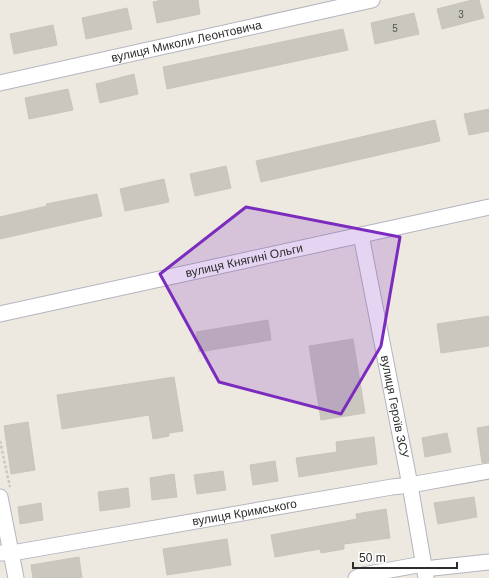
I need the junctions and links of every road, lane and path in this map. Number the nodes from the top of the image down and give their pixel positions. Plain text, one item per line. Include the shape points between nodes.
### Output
1 (372, 0) edge
2 (0, 83) edge
3 (489, 207) edge
4 (361, 235) junction
5 (0, 314) edge
6 (489, 471) edge
7 (410, 485) junction
8 (0, 497) edge
9 (6, 553) edge
10 (489, 562) edge
11 (424, 570) edge
12 (16, 578) edge
13 (356, 578) edge

1 - 2 street, вулиця Миколи Леонтовича
3 - 4 street, вулиця Княгині Ольги
4 - 5 street, вулиця Княгині Ольги
4 - 7 street, вулиця Героїв ЗСУ
6 - 7 street, вулиця Кримського
7 - 9 street, вулиця Кримського via 392,486
7 - 11 street, вулиця Героїв ЗСУ
8 - 9 street
9 - 12 street
10 - 11 street
11 - 13 street via 364,575

